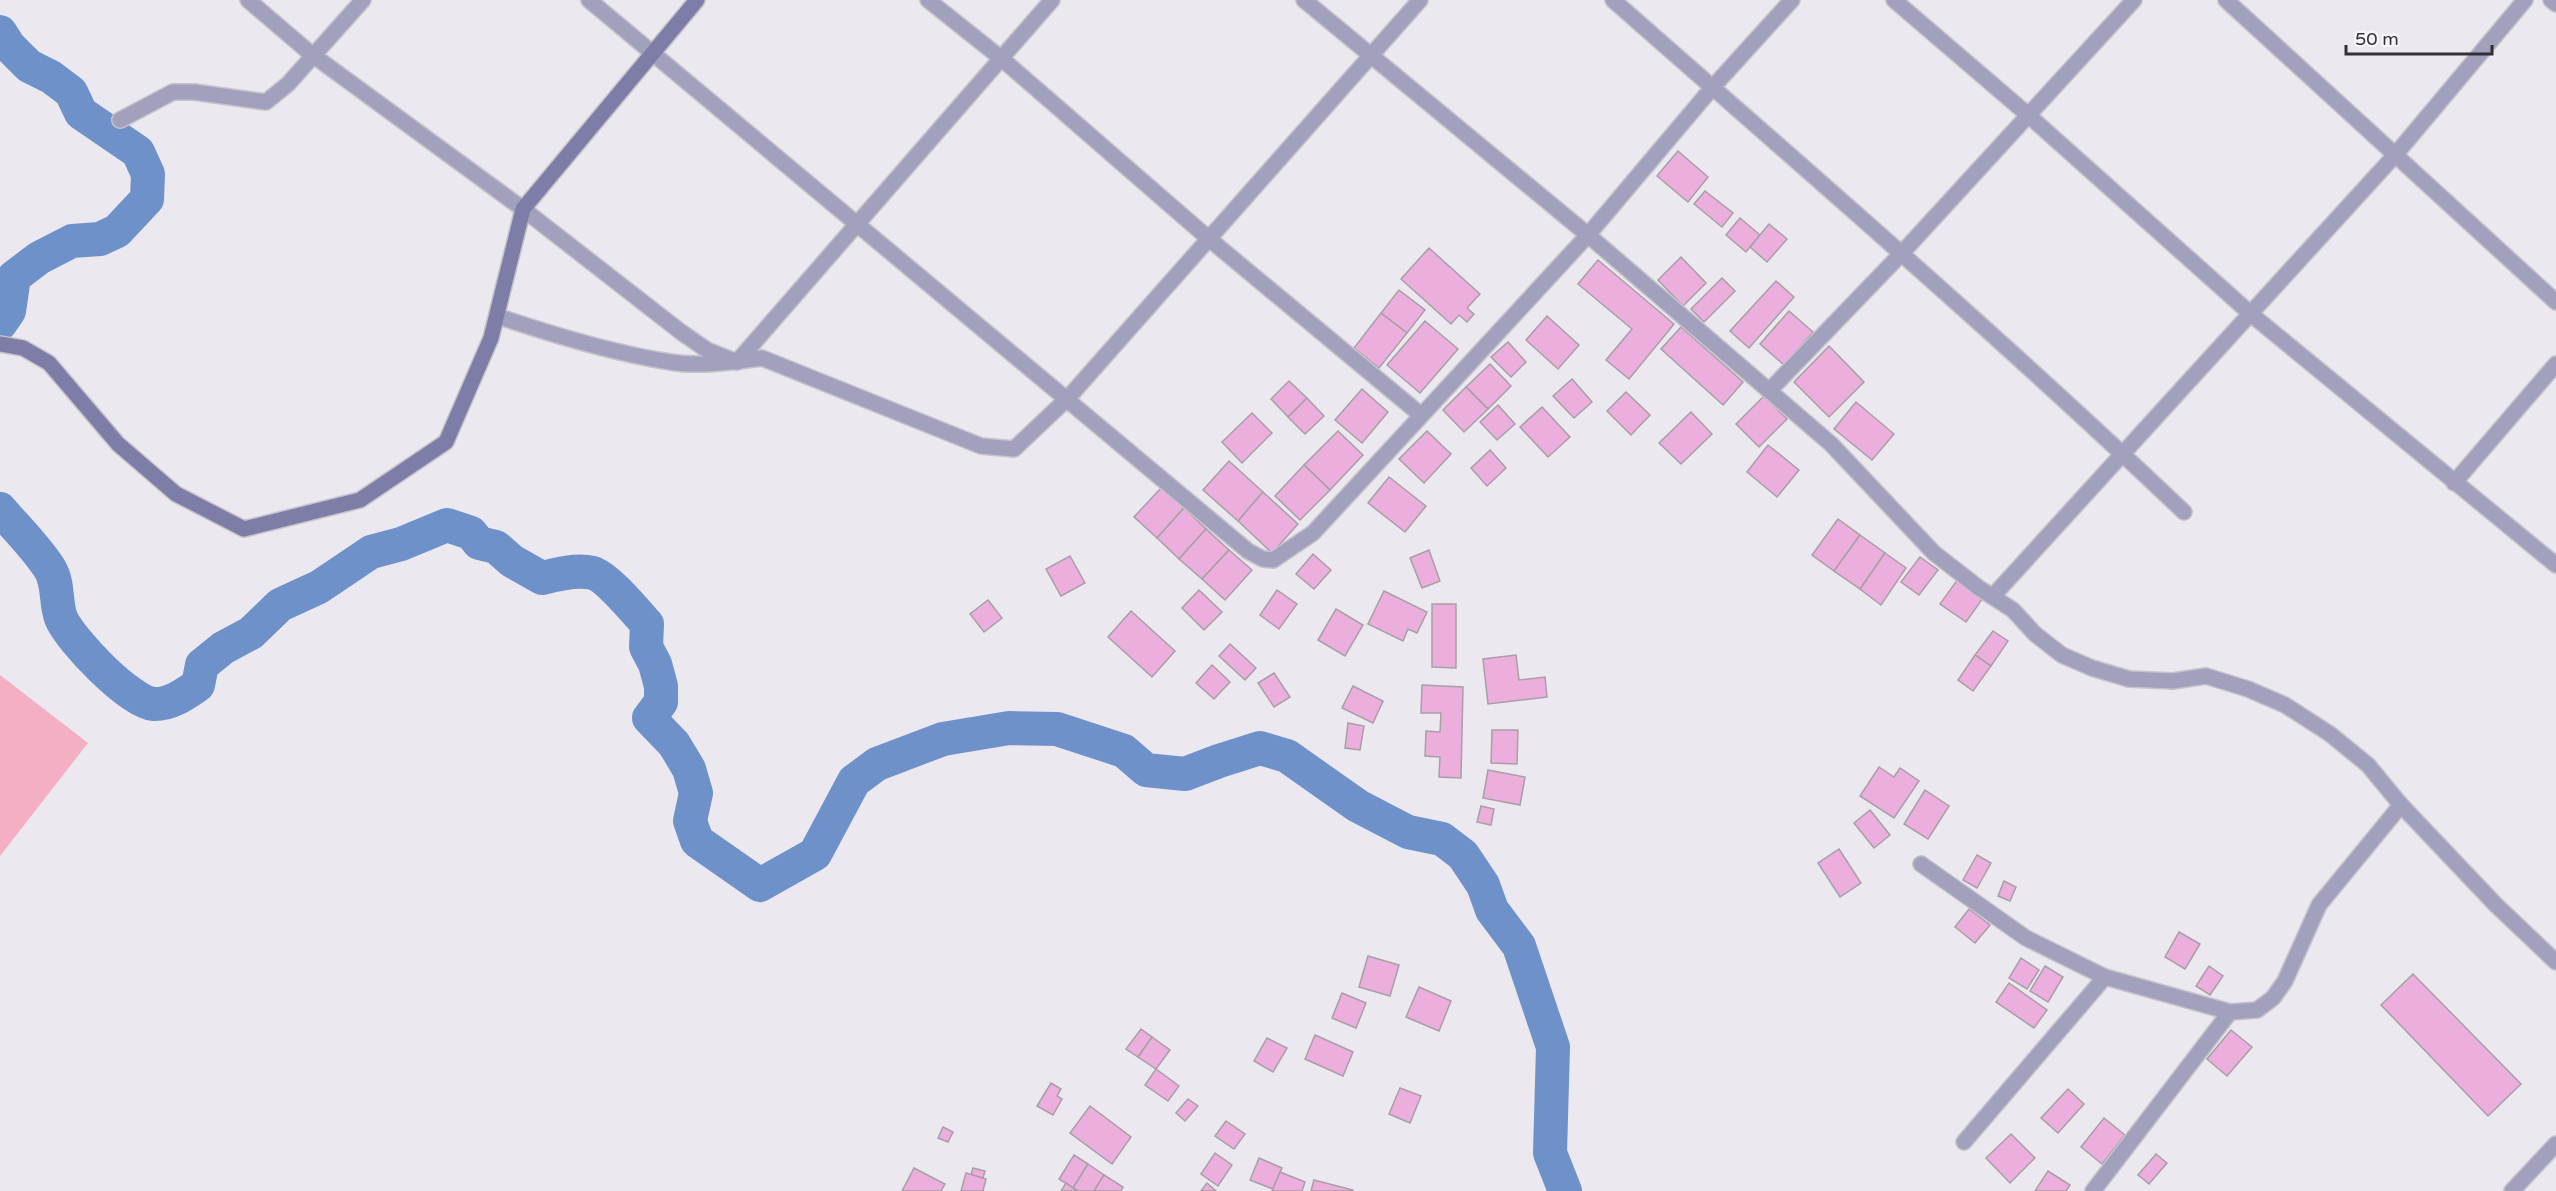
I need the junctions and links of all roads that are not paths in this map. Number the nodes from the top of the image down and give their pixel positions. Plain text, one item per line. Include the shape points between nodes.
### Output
1 (248, 0) edge
2 (363, 0) edge
3 (589, 0) edge
4 (697, 0) edge
5 (928, 0) edge
6 (1052, 0) edge
7 (1304, 0) edge
8 (1420, 0) edge
9 (1613, 0) edge
10 (1792, 0) edge
11 (1894, 0) edge
12 (2134, 0) edge
13 (2226, 0) edge
14 (2525, 0) edge
15 (2551, 0) edge
16 (2556, 4) edge
17 (653, 53) junction
18 (1371, 54) junction
19 (314, 55) junction
20 (1002, 59) junction
21 (1713, 88) junction
22 (2027, 114) junction
23 (120, 120) dead end
24 (2396, 154) junction
25 (523, 208) junction
26 (857, 224) junction
27 (1588, 235) junction
28 (1208, 238) junction
29 (1900, 254) junction
30 (2556, 302) edge
31 (2252, 315) junction
32 (497, 316) junction
33 (0, 344) edge
34 (737, 362) junction
35 (2556, 364) edge
36 (1768, 391) junction
37 (1066, 400) junction
38 (1421, 415) junction
39 (2123, 454) junction
40 (2454, 483) junction
41 (2184, 512) dead end
42 (2556, 565) edge
43 (1994, 596) junction
44 (2401, 805) junction
45 (1920, 864) dead end
46 (2556, 962) edge
47 (2105, 977) junction
48 (2230, 1012) junction
49 (1964, 1142) dead end
50 (2556, 1144) edge
51 (2093, 1191) edge
52 (2512, 1191) edge

1 - 19 street
2 - 19 street
3 - 17 street
4 - 17 street
5 - 20 street
6 - 20 street
7 - 18 street
8 - 18 street
9 - 21 street
10 - 21 street
11 - 22 street
12 - 22 street
13 - 24 street
14 - 24 street
15 - 16 street
17 - 25 street
17 - 26 street
18 - 27 street
18 - 28 street
19 - 23 street via 278,95 266,102 173,92
19 - 25 street
20 - 26 street
20 - 28 street
21 - 27 street
21 - 29 street
22 - 29 street
22 - 31 street
24 - 30 street
24 - 31 street via 2295,262
25 - 32 street
25 - 34 street via 681,332 707,350
26 - 34 street
26 - 37 street
27 - 36 street
27 - 38 street
28 - 37 street
28 - 38 street
29 - 36 street
29 - 39 street
31 - 39 street
31 - 40 street
32 - 33 street via 446,442 360,500 244,529 176,494 118,444 49,363 23,348
32 - 34 street via 552,335 672,363
34 - 37 street via 762,358 981,446 1014,449
35 - 40 street
36 - 43 street via 1831,444 1934,553
37 - 38 street via 1248,551 1273,560 1313,533
39 - 41 street
39 - 43 street
40 - 42 street
43 - 44 street via 2062,655 2092,668 2129,679 2173,681 2206,676 2285,705 2368,765
44 - 46 street
44 - 48 street via 2319,905 2285,981 2273,998 2257,1010
45 - 47 street via 2026,938
47 - 48 street
47 - 49 street
48 - 51 street
50 - 52 street

